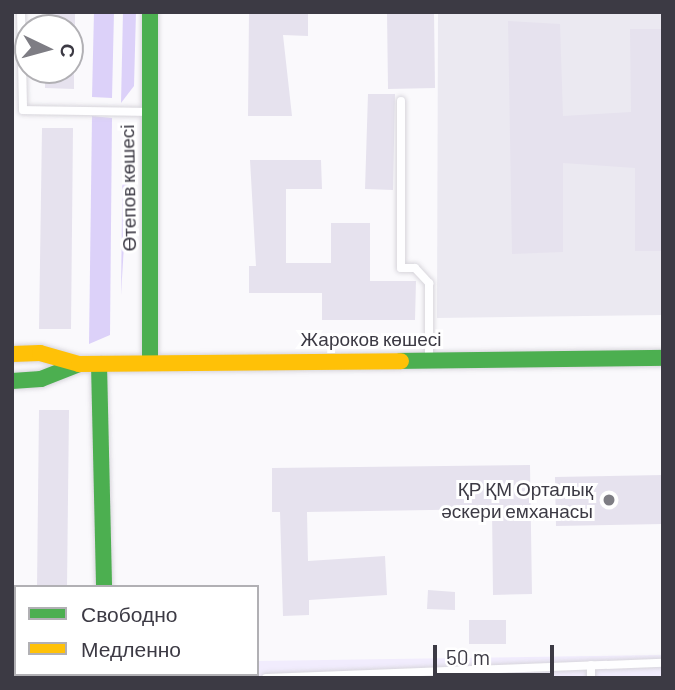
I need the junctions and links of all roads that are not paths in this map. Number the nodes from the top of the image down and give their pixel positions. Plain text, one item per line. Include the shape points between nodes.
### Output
1 (21, 12) edge
2 (150, 12) edge
3 (401, 101) dead end
4 (148, 112) junction
5 (12, 354) edge
6 (663, 358) edge
7 (429, 360) junction
8 (149, 363) junction
9 (79, 364) junction
10 (99, 364) junction
11 (12, 381) edge
12 (104, 585) edge
13 (663, 663) edge
14 (591, 665) junction
15 (372, 674) edge
16 (266, 678) edge
17 (591, 678) edge

1 - 4 lane via 23,110
2 - 4 main road, Өтепов көшесі
3 - 7 lane via 401,268 415,268 429,283
4 - 8 main road, Өтепов көшесі
5 - 9 main road, Жароков көшесі via 40,353
6 - 7 main road, Жароков көшесі
7 - 8 main road, Жароков көшесі
8 - 10 main road, Жароков көшесі
9 - 10 main road, Жароков көшесі
9 - 11 main road, Жароков көшесі via 41,379
10 - 12 main road
13 - 14 lane
14 - 15 lane
14 - 17 lane
15 - 16 lane

